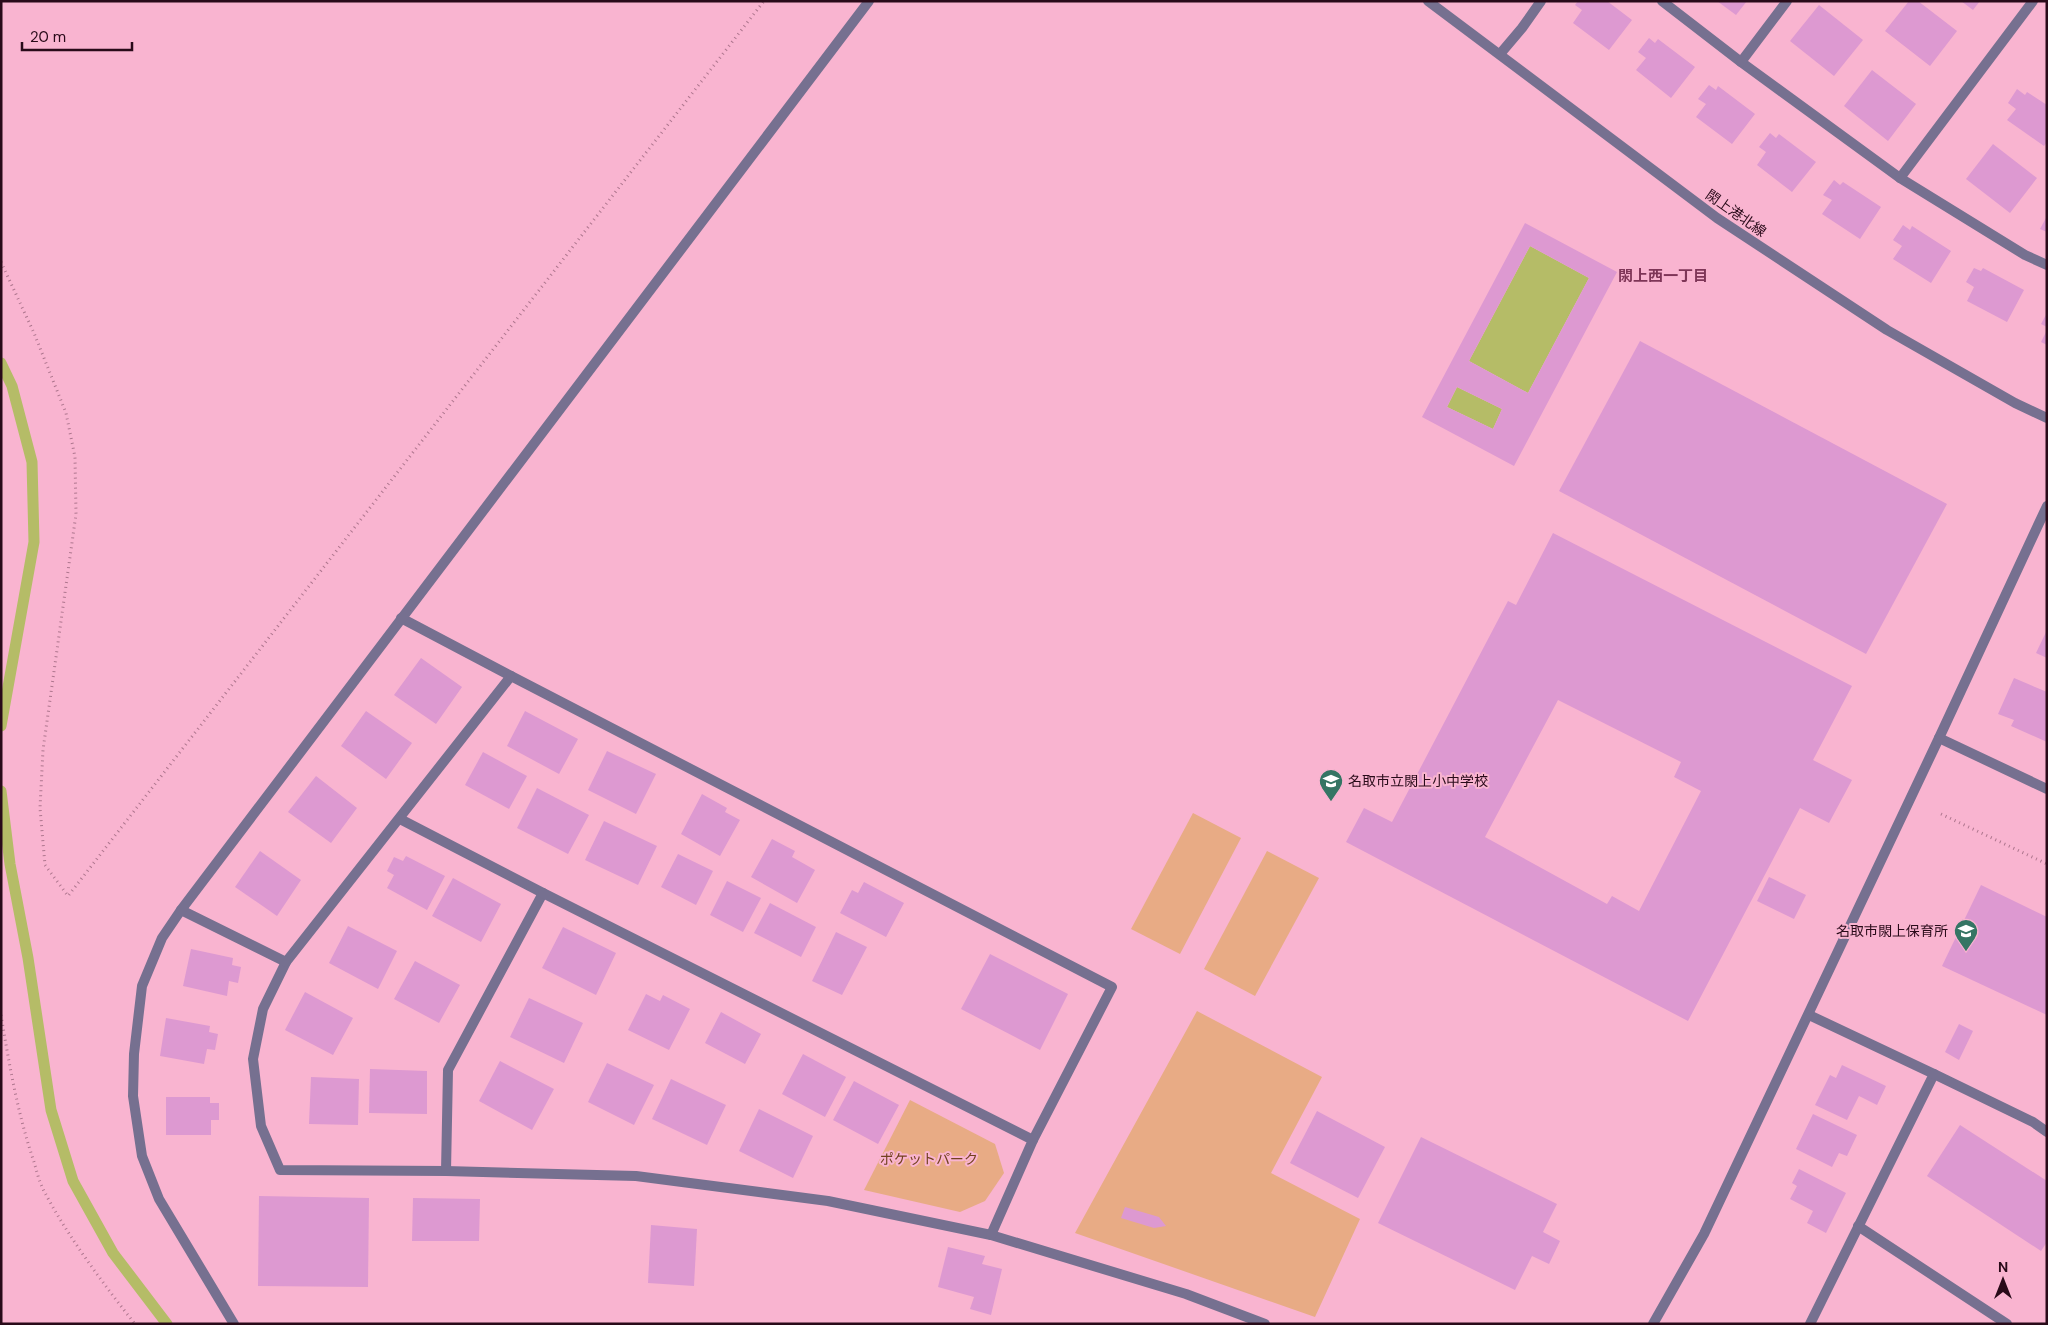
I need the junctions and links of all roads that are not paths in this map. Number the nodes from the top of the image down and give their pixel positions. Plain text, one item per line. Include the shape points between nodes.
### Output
1 (869, 1) edge
2 (1428, 1) edge
3 (1541, 1) edge
4 (1662, 1) edge
5 (1787, 1) edge
6 (2032, 1) edge
7 (1500, 54) junction
8 (1741, 62) junction
9 (1900, 178) junction
10 (2047, 265) edge
11 (2047, 418) edge
12 (2047, 506) edge
13 (401, 618) junction
14 (511, 676) junction
15 (1940, 738) junction
16 (2047, 789) edge
17 (400, 819) junction
18 (543, 893) junction
19 (181, 910) junction
20 (286, 962) junction
21 (1809, 1015) junction
22 (1934, 1074) junction
23 (2047, 1132) edge
24 (1033, 1140) junction
25 (446, 1171) junction
26 (1858, 1226) junction
27 (991, 1235) junction
28 (234, 1324) edge
29 (1265, 1324) edge
30 (1653, 1324) edge
31 (1810, 1324) edge
32 (2007, 1324) edge

1 - 13 street
2 - 7 street, 閖上港北線
3 - 7 street
4 - 8 street
5 - 8 street
6 - 9 street
7 - 11 street, 閖上港北線 via 1717,218 1887,330
8 - 9 street
9 - 10 street via 2025,255
12 - 15 street
13 - 14 street
13 - 19 street
14 - 17 street
14 - 24 street via 1112,987
15 - 16 street
15 - 21 street
17 - 18 street
17 - 20 street
18 - 24 street
18 - 25 street via 448,1070
19 - 20 street
19 - 28 street via 162,938 142,986 133,1096 142,1156 159,1199
20 - 25 street via 263,1009 253,1059 261,1126 280,1170
21 - 22 street
21 - 30 street via 1704,1234
22 - 23 street via 2033,1122
22 - 26 street
24 - 27 street
25 - 27 street via 636,1176 828,1201
26 - 31 street
26 - 32 street
27 - 29 street via 1186,1294

